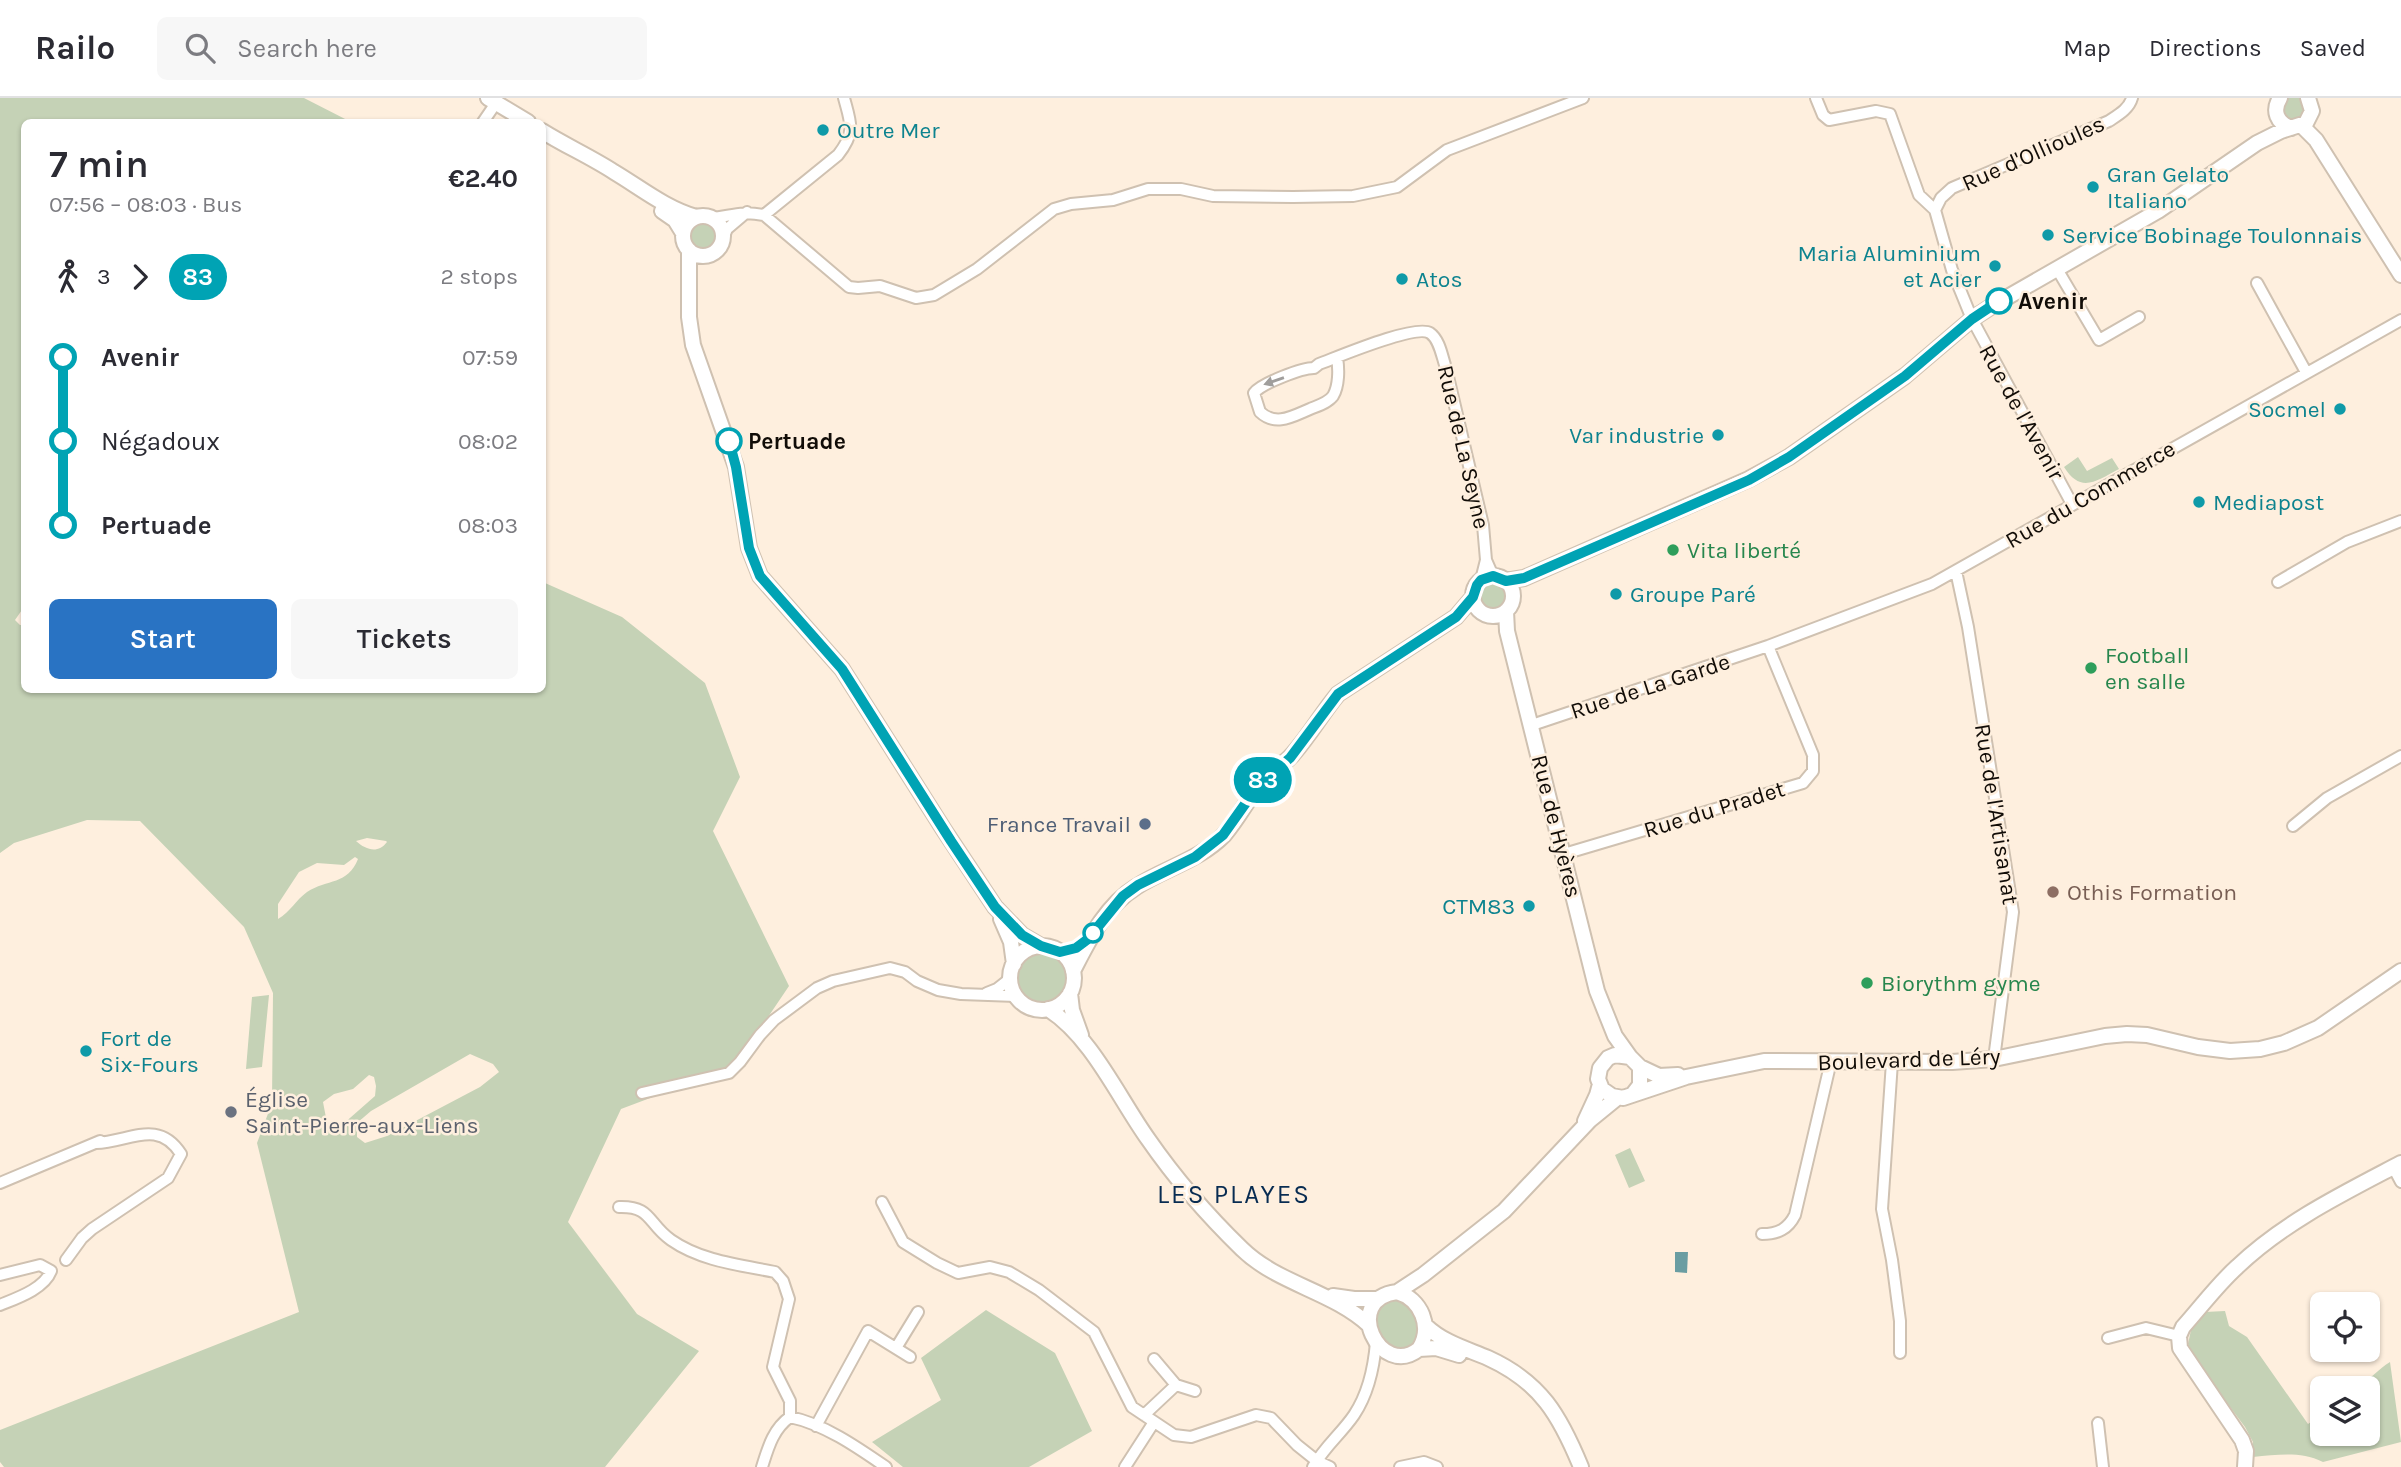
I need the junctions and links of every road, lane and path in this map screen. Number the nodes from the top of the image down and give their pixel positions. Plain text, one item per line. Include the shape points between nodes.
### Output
1 (844, 98) edge
2 (1583, 98) edge
3 (1816, 98) edge
4 (2132, 98) edge
5 (2280, 98) edge
6 (495, 101) edge
7 (2307, 113) edge
8 (2277, 116) junction
9 (485, 119) edge
10 (523, 119) edge
11 (548, 135) edge
12 (2257, 143) junction
13 (1935, 210) junction
14 (747, 212) junction
15 (764, 215) junction
16 (695, 217) junction
17 (714, 218) junction
18 (683, 233) junction
19 (724, 236) junction
20 (689, 250) junction
21 (707, 256) junction
22 (2057, 269) junction
23 (2401, 275) edge
24 (2257, 283) dead end
25 (689, 317) junction
26 (2140, 317) dead end
27 (1972, 319) junction
28 (2401, 320) edge
29 (1337, 358) junction
30 (2306, 372) junction
31 (2072, 505) junction
32 (2401, 521) edge
33 (1956, 571) junction
34 (1498, 582) junction
35 (2278, 582) dead end
36 (1473, 597) junction
37 (1494, 613) junction
38 (1456, 617) junction
39 (1769, 646) junction
40 (1532, 725) junction
41 (2401, 756) edge
42 (2293, 826) dead end
43 (1564, 854) junction
44 (995, 907) junction
45 (1088, 939) junction
46 (1041, 946) junction
47 (1060, 952) junction
48 (1012, 971) junction
49 (1073, 971) junction
50 (2401, 971) edge
51 (1070, 993) junction
52 (986, 994) junction
53 (1016, 996) junction
54 (1048, 1009) junction
55 (1607, 1021) junction
56 (1086, 1046) junction
57 (1994, 1059) junction
58 (1830, 1061) junction
59 (1635, 1062) junction
60 (1892, 1062) junction
61 (1603, 1063) junction
62 (1686, 1077) junction
63 (1600, 1084) junction
64 (642, 1093) dead end
65 (1633, 1094) junction
66 (1617, 1098) junction
67 (1580, 1130) junction
68 (187, 1160) dead end
69 (2397, 1165) edge
70 (168, 1178) junction
71 (2401, 1182) edge
72 (0, 1183) edge
73 (882, 1202) dead end
74 (619, 1207) dead end
75 (1762, 1234) dead end
76 (66, 1260) dead end
77 (0, 1275) edge
78 (1423, 1275) junction
79 (1397, 1292) junction
80 (1321, 1293) junction
81 (1377, 1299) junction
82 (1415, 1304) junction
83 (0, 1305) edge
84 (918, 1312) dead end
85 (1369, 1325) junction
86 (1426, 1326) junction
87 (2179, 1336) junction
88 (2108, 1338) dead end
89 (1377, 1342) junction
90 (896, 1348) junction
91 (1419, 1349) junction
92 (1900, 1353) dead end
93 (1396, 1356) junction
94 (910, 1357) dead end
95 (1154, 1359) dead end
96 (1370, 1379) junction
97 (1176, 1385) junction
98 (1195, 1391) dead end
99 (1144, 1415) junction
100 (790, 1417) junction
101 (1154, 1422) junction
102 (2098, 1423) dead end
103 (816, 1426) junction
104 (1315, 1464) edge
105 (761, 1467) edge
106 (886, 1467) edge
107 (1125, 1467) edge
108 (1330, 1467) edge
109 (1400, 1467) edge
110 (1437, 1467) edge
111 (1574, 1467) edge
112 (1581, 1467) edge
113 (2103, 1467) edge
114 (2245, 1467) edge

1 - 15 street via 852,130 846,145
2 - 15 street via 1447,150 1397,187 1364,194 1213,196 1181,189 1148,189 1054,209 976,269 934,295 916,298 880,286 849,287
3 - 13 street via 1829,120 1876,111 1890,114 1919,195
4 - 13 street, Rue d'Ollioules via 2109,121 1952,188
5 - 8 street
6 - 9 street
6 - 10 street
7 - 8 street via 2280,121
7 - 12 street
7 - 23 street via 2316,140
8 - 12 street
11 - 16 street via 659,201
11 - 18 street via 573,157 676,220
12 - 22 street via 2158,211
13 - 27 street, Rue de l'Avenir
14 - 15 street
14 - 17 street
14 - 19 street
16 - 17 street
16 - 18 street
17 - 19 street
18 - 20 street
19 - 21 street via 720,248
20 - 21 street
20 - 25 street
21 - 25 street via 696,274
22 - 26 street via 2099,341
22 - 27 street
24 - 30 street
25 - 44 street via 698,361 736,467 749,548 760,576 842,669
27 - 31 street, Rue de l'Avenir
27 - 34 street via 1905,376 1749,480 1524,578
28 - 30 street, Rue du Commerce
29 -> 29 street via 1260,386 1254,393 1259,412 1281,420 1314,409 1333,396
29 - 34 street, Rue de La Seyne via 1416,330 1434,337 1446,368 1483,525 1486,560
30 - 31 street, Rue du Commerce
31 - 33 street, Rue du Commerce
32 - 35 street via 2347,542
33 - 39 street, Rue du Commerce
33 - 57 street, Rue de l'Artisanat via 2013,912
34 - 36 street via 1477,585
34 - 37 street via 1512,602
36 - 37 street via 1476,608
36 - 38 street
37 - 38 street
37 - 40 street, Rue de Hyères via 1507,631
38 - 45 street via 1338,694 1295,751 1260,783 1223,835 1195,857 1123,896
39 - 40 street, Rue de La Garde
39 - 43 street, Rue du Pradet via 1813,755 1812,771 1803,783
40 - 43 street, Rue de Hyères
41 - 42 street via 2326,798
43 - 55 street, Rue de Hyères
44 - 46 street via 1022,935
44 - 48 street via 1009,938
45 - 47 street
45 - 49 street
46 - 47 street
46 - 48 street via 1022,953
47 - 49 street
48 - 52 street via 997,989
48 - 53 street
49 - 51 street
50 - 57 street, Boulevard de Léry via 2318,1028 2260,1049 2230,1051 2127,1034
51 - 54 street via 1061,1004
51 - 56 street
52 - 53 street
52 - 64 street via 938,990 890,968 833,981 774,1020 729,1073
53 - 54 street via 1031,1008
54 - 56 street
55 - 59 street, Rue de Hyères
55 - 61 street, Rue de Hyères
56 - 80 street via 1149,1141 1244,1251 1286,1279
57 - 60 street, Boulevard de Léry
58 - 60 street, Boulevard de Léry
58 - 62 street, Boulevard de Léry via 1764,1061
58 - 75 street via 1795,1215 1783,1230
59 - 61 street via 1615,1055
59 - 62 street, Boulevard de Léry via 1659,1076
59 - 65 street via 1642,1073
60 - 92 street via 1882,1209 1900,1321
61 - 63 street
62 - 65 street, Boulevard de Léry
63 - 66 street
63 - 67 street
65 - 66 street
66 - 67 street
67 - 78 street via 1504,1211
68 - 70 street
69 - 71 street
69 - 87 street via 2312,1210 2263,1244 2219,1286
70 - 72 street via 181,1154 173,1141 146,1133 100,1141
70 - 76 street via 92,1229
73 - 99 street via 903,1241 937,1263 958,1273 990,1267 1009,1272 1094,1332 1127,1400
74 - 100 street via 643,1209 668,1238 691,1253 775,1272 783,1281 789,1300 773,1367 790,1401
77 - 83 street via 40,1265 51,1271 38,1286
78 - 79 street
78 - 82 street
79 - 81 street
79 - 82 street
80 - 81 street
80 - 85 street
81 - 85 street
82 - 86 street
84 - 90 street
85 - 89 street
86 - 91 street
86 - 112 street via 1447,1341 1512,1370 1540,1393 1560,1419
87 - 88 street via 2146,1328
87 - 114 street via 2189,1364 2242,1440
89 - 93 street
89 - 96 street
90 - 94 street
90 - 103 street via 867,1331
91 - 93 street
91 - 111 street via 1436,1348 1469,1359 1524,1387 1553,1422
93 - 96 street
95 - 97 street
96 - 104 street via 1353,1416
97 - 98 street
97 - 99 street
99 - 101 street
100 - 103 street
100 - 105 street via 780,1423
101 - 104 street via 1174,1435 1191,1437 1256,1415 1271,1418
101 - 107 street
102 - 113 street
103 - 106 street
104 - 108 street
109 - 110 street via 1424,1462

